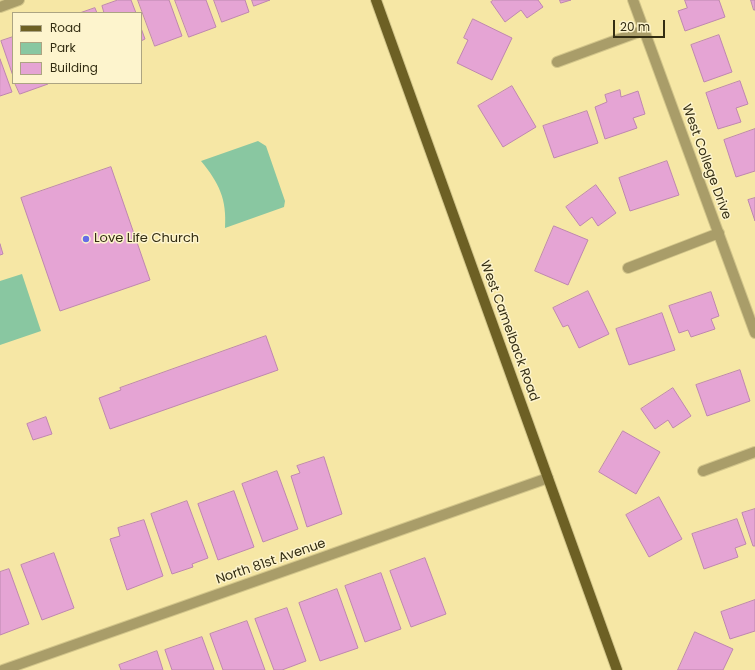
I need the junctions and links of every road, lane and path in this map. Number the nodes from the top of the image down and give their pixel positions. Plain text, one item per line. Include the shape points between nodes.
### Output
1 (19, 0) edge
2 (376, 0) edge
3 (633, 0) edge
4 (0, 7) edge
5 (644, 30) junction
6 (557, 62) dead end
7 (719, 233) junction
8 (628, 268) dead end
9 (755, 333) edge
10 (755, 452) edge
11 (703, 471) dead end
12 (548, 478) junction
13 (3, 670) edge
14 (617, 670) edge

1 - 4 street
2 - 12 main road, West Camelback Road
3 - 5 street, West College Drive
5 - 6 street
5 - 7 street, West College Drive
7 - 8 street
7 - 9 street, West College Drive
10 - 11 street
12 - 13 street, North 81st Avenue
12 - 14 main road, West Camelback Road

